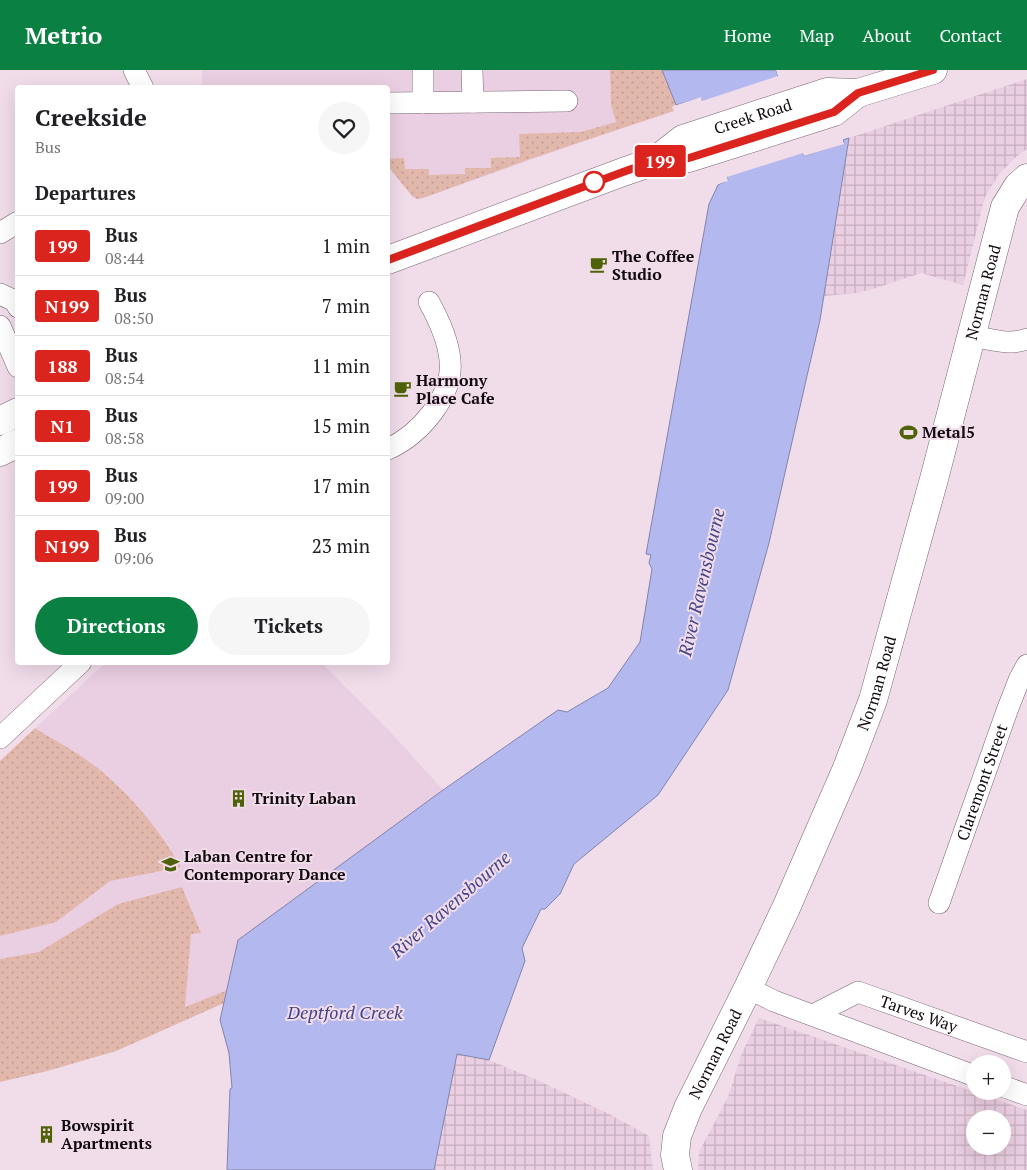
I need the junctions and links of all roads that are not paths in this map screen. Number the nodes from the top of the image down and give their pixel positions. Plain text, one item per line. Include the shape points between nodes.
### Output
1 (134, 70) edge
2 (423, 70) edge
3 (472, 70) edge
4 (933, 70) edge
5 (142, 85) edge
6 (567, 101) dead end
7 (473, 102) junction
8 (390, 103) edge
9 (424, 103) junction
10 (1027, 178) edge
11 (15, 224) edge
12 (0, 233) edge
13 (390, 259) edge
14 (0, 294) edge
15 (15, 301) edge
16 (429, 302) dead end
17 (0, 326) edge
18 (972, 336) junction
19 (1027, 339) edge
20 (15, 360) edge
21 (15, 414) edge
22 (0, 421) edge
23 (15, 444) edge
24 (390, 448) edge
25 (0, 452) edge
26 (78, 665) edge
27 (1027, 665) edge
28 (0, 738) edge
29 (939, 902) dead end
30 (748, 988) junction
31 (813, 1015) junction
32 (1027, 1052) edge
33 (966, 1073) edge
34 (1011, 1089) edge
35 (1027, 1095) edge
36 (678, 1170) edge

1 - 5 street
2 - 9 street
3 - 7 street
4 - 13 main road, Creek Road via 686,148
6 - 7 street
7 - 9 street
8 - 9 street
10 - 18 main road, Norman Road via 1005,207
11 - 12 street
14 - 15 street
16 - 24 street via 445,336 450,362 448,376 430,417 414,434
17 - 20 street
18 - 19 street via 1006,342
18 - 30 main road, Norman Road via 873,700 847,768
21 - 22 main road
23 - 25 main road
26 - 28 street
27 - 29 street, Claremont Street via 1008,708
30 - 31 street
30 - 36 main road, Norman Road via 677,1136 675,1155
31 - 32 street, Tarves Way via 858,992
31 - 33 street
34 - 35 street

